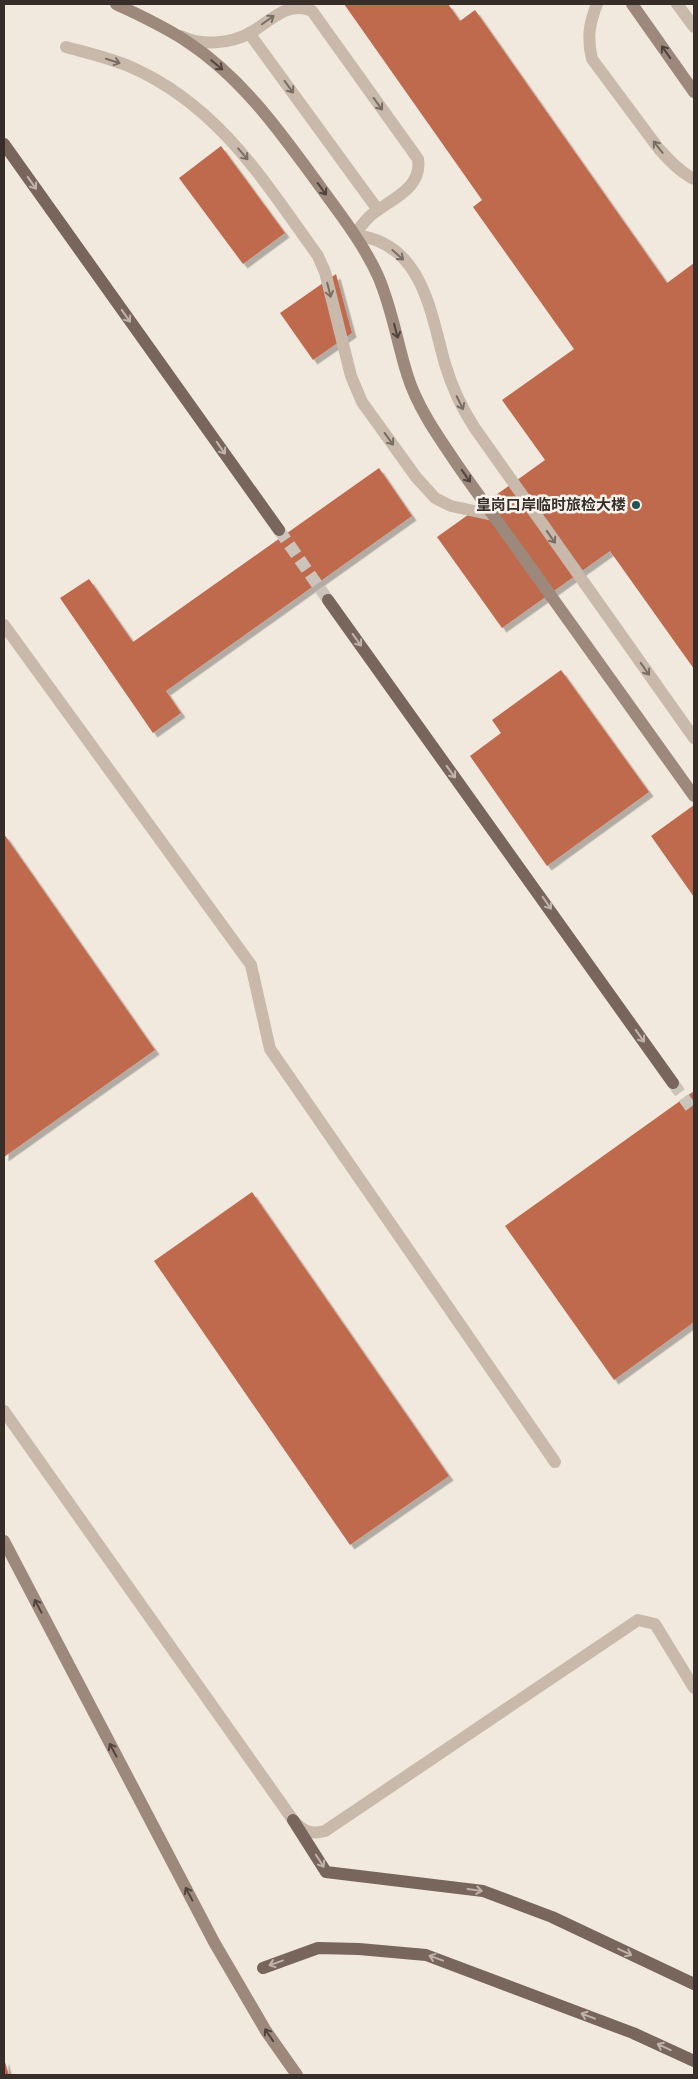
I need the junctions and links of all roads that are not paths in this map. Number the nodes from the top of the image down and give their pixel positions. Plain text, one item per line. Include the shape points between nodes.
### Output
1 (116, 4) edge
2 (597, 4) edge
3 (632, 4) edge
4 (678, 4) edge
5 (694, 27) edge
6 (174, 33) junction
7 (250, 33) junction
8 (66, 47) dead end
9 (694, 92) edge
10 (4, 144) edge
11 (694, 179) edge
12 (378, 210) junction
13 (355, 235) junction
14 (493, 515) junction
15 (279, 530) tunnel mouth
16 (328, 600) tunnel mouth
17 (4, 625) edge
18 (694, 738) edge
19 (694, 796) edge
20 (673, 1083) tunnel mouth
21 (4, 1411) edge
22 (555, 1462) dead end
23 (4, 1541) edge
24 (694, 1688) edge
25 (293, 1820) junction
26 (264, 1968) dead end
27 (694, 1984) edge
28 (694, 2061) edge
29 (297, 2075) edge

1 - 6 main road
11 -> 2 lane via 671,163 659,149 592,59 588,32
9 -> 3 main road
4 - 5 lane
6 - 7 lane via 205,42 229,40
6 -> 13 main road via 223,70 257,105
7 -> 12 lane
7 -> 12 lane via 283,9 304,7 312,12 418,159 415,180
8 -> 14 lane via 132,68 161,83 195,105 246,156 321,264 351,376 362,402 435,498 451,506
10 -> 15 main road
12 - 13 lane via 363,222
13 -> 14 main road via 384,292 413,390 447,449
13 -> 18 lane via 377,240 401,256 411,268 429,302 445,364 462,408
14 - 19 main road
16 -> 20 main road
17 - 22 lane via 251,965 270,1049
21 - 25 lane
29 -> 23 main road via 266,2031 214,1942
24 - 25 lane via 655,1624 638,1620 324,1831 308,1832
25 -> 27 main road via 326,1872 483,1891 552,1917
28 -> 26 main road via 633,2033 426,1955 318,1948

